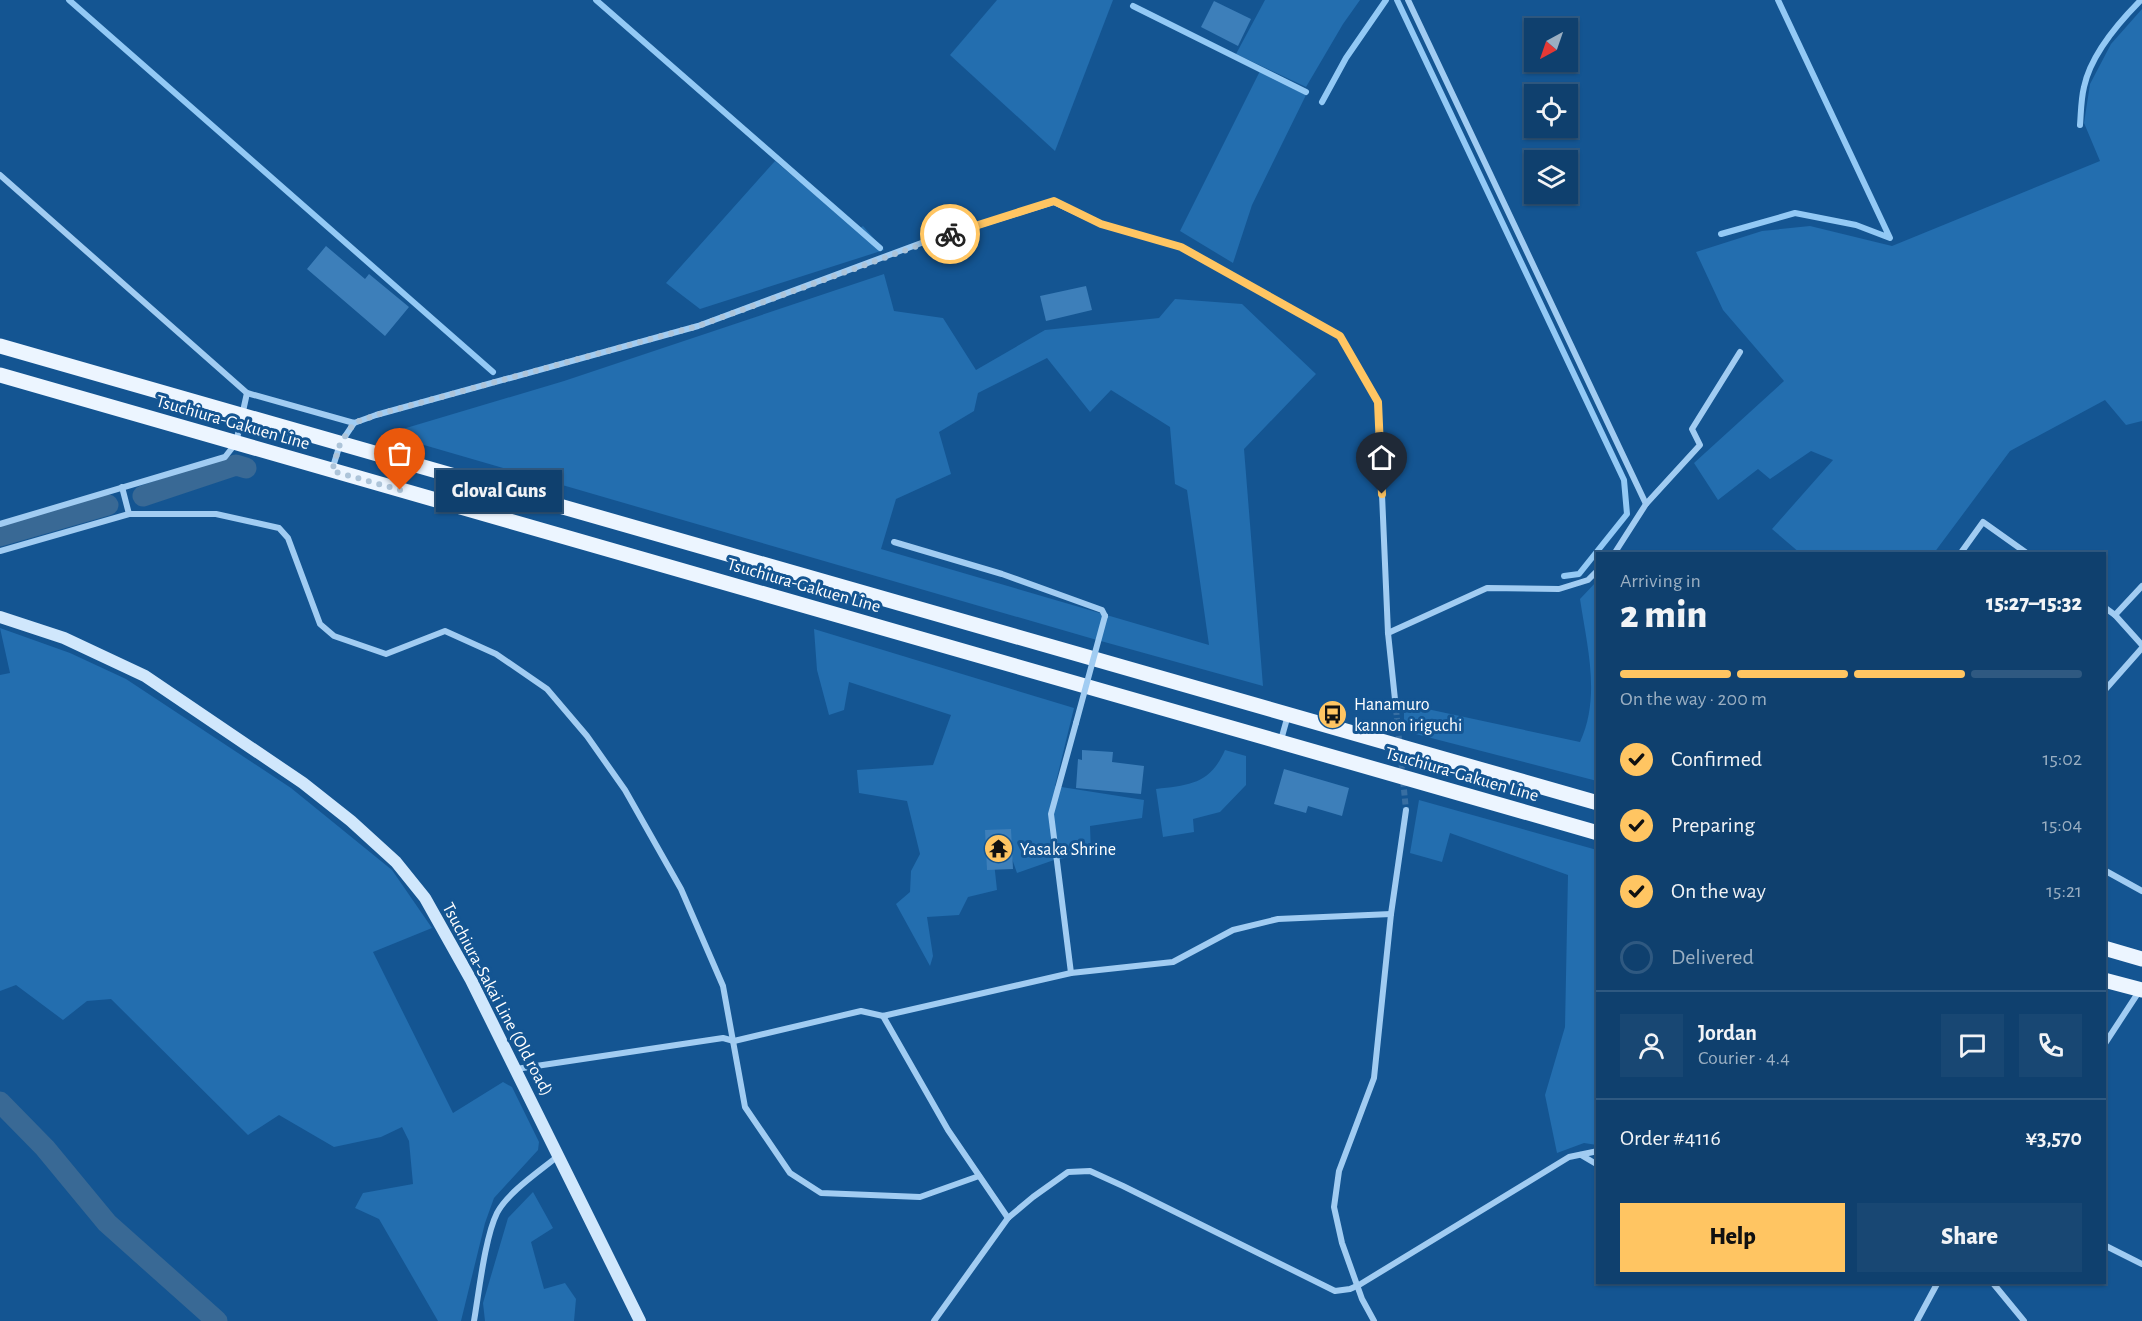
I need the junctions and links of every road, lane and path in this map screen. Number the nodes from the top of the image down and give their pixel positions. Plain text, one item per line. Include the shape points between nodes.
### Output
1 (1408, 0) edge
2 (0, 175) edge
3 (0, 346) edge
4 (1740, 352) dead end
5 (0, 375) edge
6 (247, 393) junction
7 (243, 416) junction
8 (354, 423) junction
9 (236, 443) junction
10 (340, 444) junction
11 (332, 471) junction
12 (122, 487) junction
13 (1646, 504) junction
14 (129, 514) junction
15 (0, 524) edge
16 (894, 542) dead end
17 (0, 551) edge
18 (1617, 552) edge
19 (1961, 552) edge
20 (2025, 552) edge
21 (1596, 572) edge
22 (2142, 586) edge
23 (2106, 609) edge
24 (2115, 615) junction
25 (0, 617) edge
26 (1389, 633) junction
27 (2142, 647) edge
28 (2106, 689) edge
29 (1396, 709) tunnel mouth
30 (1288, 715) junction
31 (1281, 742) junction
32 (1596, 802) edge
33 (1406, 810) tunnel mouth
34 (1596, 832) edge
35 (2106, 871) edge
36 (2142, 891) edge
37 (1391, 914) junction
38 (2106, 949) edge
39 (2142, 958) edge
40 (1071, 973) junction
41 (2106, 980) edge
42 (2141, 988) edge
43 (883, 1016) junction
44 (734, 1041) junction
45 (2106, 1041) edge
46 (516, 1069) junction
47 (1596, 1151) edge
48 (1581, 1155) junction
49 (558, 1156) junction
50 (1596, 1165) edge
51 (979, 1176) junction
52 (1008, 1218) junction
53 (2106, 1246) edge
54 (2142, 1264) edge
55 (1937, 1284) edge
56 (1994, 1284) edge
57 (1359, 1285) junction
58 (474, 1321) edge
59 (640, 1321) edge
60 (934, 1321) edge
61 (1374, 1321) edge
62 (1917, 1321) edge
63 (2024, 1321) edge

1 - 13 street
2 - 6 street
3 - 7 main road, Tsuchiura-Gakuen Line
4 - 13 street via 1692,429 1700,445
5 - 9 main road, Tsuchiura-Gakuen Line
6 - 7 street
6 - 8 street
7 - 9 street
7 - 10 main road, Tsuchiura-Gakuen Line
8 - 10 street
8 - 26 street via 698,326 924,242 1054,201 1101,224 1181,247 1340,336 1378,402
9 - 11 main road, Tsuchiura-Gakuen Line
9 - 12 street via 225,457
10 - 11 street
10 - 30 main road, Tsuchiura-Gakuen Line
11 - 31 main road, Tsuchiura-Gakuen Line
12 - 14 street
12 - 15 street
13 - 18 street
14 - 17 street
14 - 44 street via 216,514 279,528 288,538 320,624 334,636 386,654 445,631 496,654 547,689 625,790 681,889 723,986
16 - 40 street, bridge via 1002,574 1102,610 1105,616 1051,814
19 - 20 street via 1983,522
21 - 26 street via 1588,580 1559,589 1487,588
22 - 24 street
23 - 24 street
24 - 27 street
25 - 46 street, Tsuchiura-Sakai Line (Old road) via 64,638 145,676 303,783 351,821 396,862 425,898
26 - 29 street
27 - 28 street
30 - 31 street
30 - 32 main road, Tsuchiura-Gakuen Line
31 - 34 main road, Tsuchiura-Gakuen Line
33 - 37 street
35 - 36 street
37 - 40 street via 1278,919 1233,930 1173,962
37 - 57 street via 1374,1078 1339,1171 1334,1207 1342,1243
38 - 39 main road
40 - 43 street
41 - 42 main road
42 - 45 street
43 - 44 street via 861,1011
43 - 51 street
44 - 46 street via 723,1038
44 - 51 street via 745,1107 790,1173 821,1193 920,1197
46 - 49 street, Tsuchiura-Sakai Line (Old road)
47 - 48 street
48 - 50 street
48 - 57 street via 1569,1157
49 - 58 street via 506,1200 497,1213
49 - 59 street, Tsuchiura-Sakai Line (Old road)
51 - 52 street
52 - 57 street via 1068,1172 1090,1171 1335,1291
52 - 60 street
53 - 54 street
55 - 62 street
56 - 63 street
57 - 61 street

